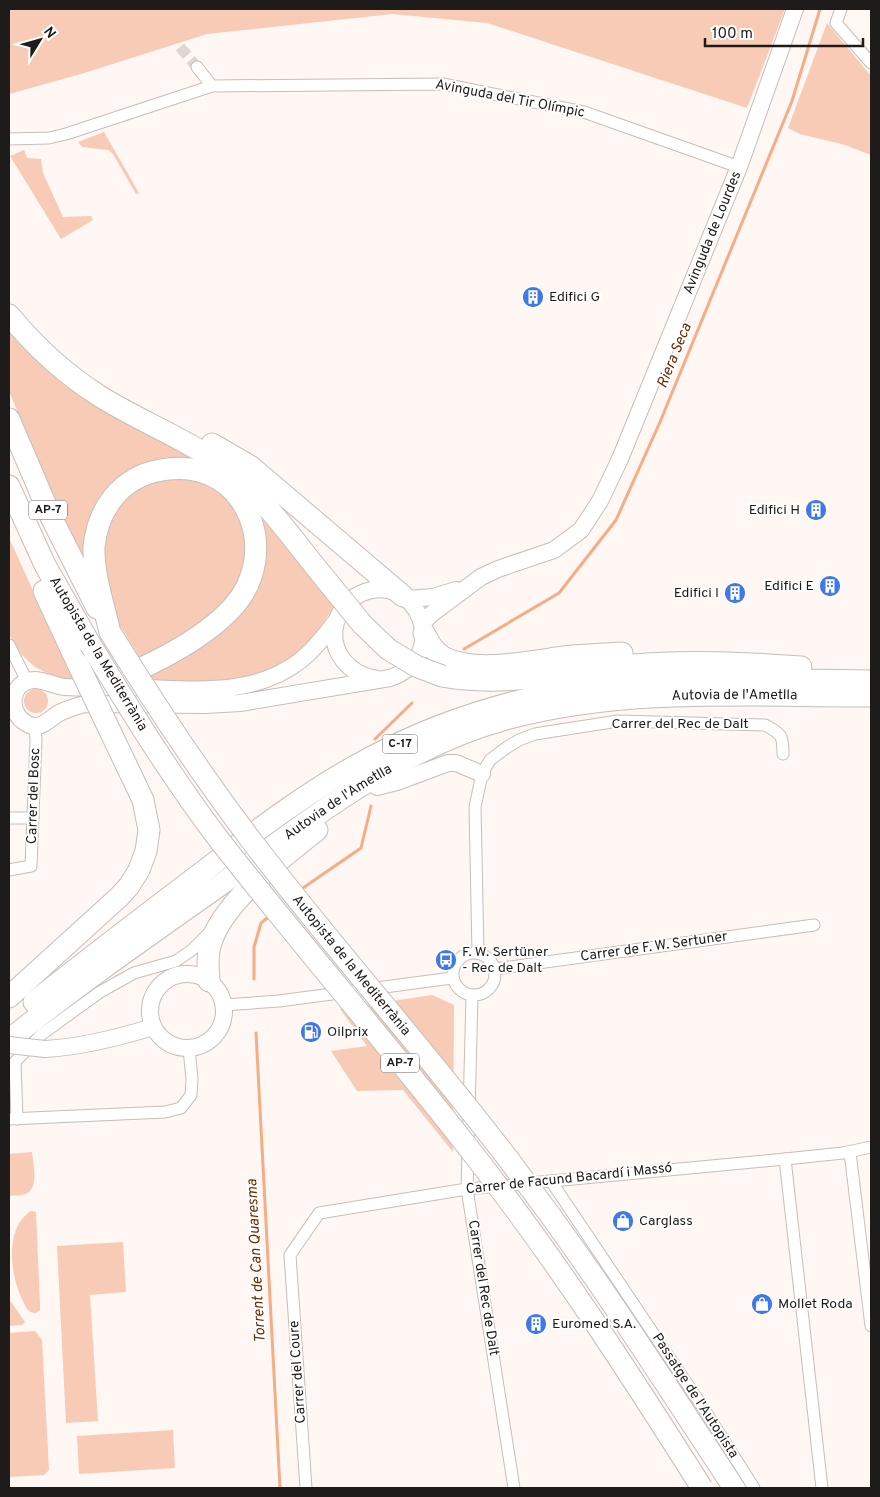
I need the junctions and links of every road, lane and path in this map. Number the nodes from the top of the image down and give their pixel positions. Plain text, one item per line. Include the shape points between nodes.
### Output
1 (795, 9) edge
2 (841, 9) edge
3 (871, 64) edge
4 (197, 67) tunnel mouth
5 (212, 86) junction
6 (9, 139) edge
7 (739, 167) junction
8 (9, 314) edge
9 (124, 410) junction
10 (9, 419) edge
11 (9, 486) edge
12 (9, 510) edge
13 (472, 582) junction
14 (405, 598) junction
15 (337, 620) junction
16 (423, 628) junction
17 (110, 632) junction
18 (9, 645) edge
19 (714, 663) junction
20 (871, 670) edge
21 (377, 679) junction
22 (871, 680) edge
23 (49, 684) junction
24 (99, 687) junction
25 (15, 691) edge
26 (871, 696) edge
27 (57, 714) junction
28 (504, 720) junction
29 (34, 726) junction
30 (783, 754) dead end
31 (482, 774) junction
32 (377, 787) junction
33 (9, 818) edge
34 (33, 818) junction
35 (9, 870) edge
36 (223, 918) junction
37 (814, 925) dead end
38 (478, 953) junction
39 (495, 969) junction
40 (452, 978) junction
41 (209, 981) junction
42 (472, 996) junction
43 (9, 997) edge
44 (224, 1005) junction
45 (9, 1022) edge
46 (152, 1026) junction
47 (9, 1040) edge
48 (9, 1045) edge
49 (189, 1049) junction
50 (12, 1065) edge
51 (13, 1119) edge
52 (871, 1147) edge
53 (850, 1152) junction
54 (785, 1159) junction
55 (552, 1181) junction
56 (467, 1189) junction
57 (290, 1255) joint
58 (871, 1326) edge
59 (306, 1488) edge
60 (514, 1488) edge
61 (702, 1488) edge
62 (734, 1488) edge
63 (754, 1488) edge
64 (822, 1488) edge

1 - 7 street, Avinguda de Lourdes
2 - 3 street via 836,23
4 - 5 street
5 - 6 street, Avinguda del Tir Olímpic via 66,134
5 - 7 street, Avinguda del Tir Olímpic via 443,84 584,112
7 - 13 street, Avinguda de Lourdes via 600,501 581,530 554,550 498,569
8 - 9 highway via 57,364
9 - 14 highway via 170,425 250,466
9 - 19 highway, bridge via 197,449 237,476 273,512 362,624 383,644 416,666 465,680 517,680 632,665
10 - 17 highway, Autopista de la Mediterrània / AP-7 via 50,516
11 - 61 highway, Autopista de la Mediterrània / AP-7, bridge via 45,565 155,748 220,840 475,1155 571,1286
12 - 43 highway, bridge via 33,568 143,800 149,830 146,851 129,886
13 - 14 street, Avinguda de Lourdes via 450,593
13 - 16 street, Avinguda de Lourdes via 434,612
14 - 15 street via 380,590 364,592 344,606
14 - 16 street via 417,610
15 - 21 street via 336,645 343,659 354,671
15 - 24 street via 302,659 273,677 249,685 214,689
16 - 19 highway via 434,650 443,657 484,666 620,653 673,655
16 - 21 street via 420,653 408,669 396,676
17 - 24 highway via 94,548 100,520 113,498 142,475 176,468 203,472 228,486 246,508 257,542 252,575 240,599 199,636
17 - 62 highway, Autopista de la Mediterrània / AP-7, bridge via 198,767 254,843 521,1175 590,1271
18 - 25 street via 24,675
19 - 20 highway
21 - 27 street via 240,703 84,704
22 - 45 highway, Autovia de l'Ametlla / C-17 via 745,679 610,684 500,705 431,730 371,757 264,825
23 - 24 street
23 - 25 street via 33,680
23 - 27 street via 60,701
25 - 29 street via 13,708 17,717
26 - 28 highway, Autovia de l'Ametlla / C-17 via 657,696 571,705
27 - 29 street via 41,726
28 - 32 highway
28 - 47 highway, Autovia de l'Ametlla / C-17 via 437,744 361,784 54,1004
29 - 34 street, Carrer del Bosc
30 - 31 street, Carrer del Rec de Dalt via 781,734 765,725 618,721 535,734 519,740 490,760
31 - 32 street via 448,762
31 - 38 street, Carrer del Rec de Dalt via 475,807
32 - 36 highway via 288,854
33 - 34 street
34 - 35 street, Carrer del Bosc via 31,866
36 - 41 highway via 210,944
36 - 50 street via 192,950 176,961 134,973 100,992 42,1034
37 - 39 street, Carrer de F. W. Sertuner
38 - 39 street via 486,956
38 - 40 street via 468,953 458,959
39 - 42 street via 491,988 482,995
40 - 42 street via 459,991
40 - 44 street
41 - 44 street via 216,987
41 - 46 street via 188,973 178,974 159,986 151,1000 149,1016
42 - 56 street, Carrer del Rec de Dalt
44 - 49 street via 220,1030 207,1043
46 - 48 street, bridge via 72,1047 45,1049
46 - 49 street via 161,1039 174,1047
49 - 51 street via 190,1095 181,1108 165,1112
50 - 51 street
52 - 53 street, Carrer de Facund Bacardí i Massó
53 - 54 street, Carrer de Facund Bacardí i Massó
53 - 58 street
54 - 55 street, Carrer de Facund Bacardí i Massó
54 - 64 street
55 - 56 street, Carrer de Facund Bacardí i Massó
55 - 63 street, Passatge de l'Autopista
56 - 57 street, Carrer de Facund Bacardí i Massó via 319,1213
56 - 60 street, Carrer del Rec de Dalt
57 - 59 street, Carrer del Coure

